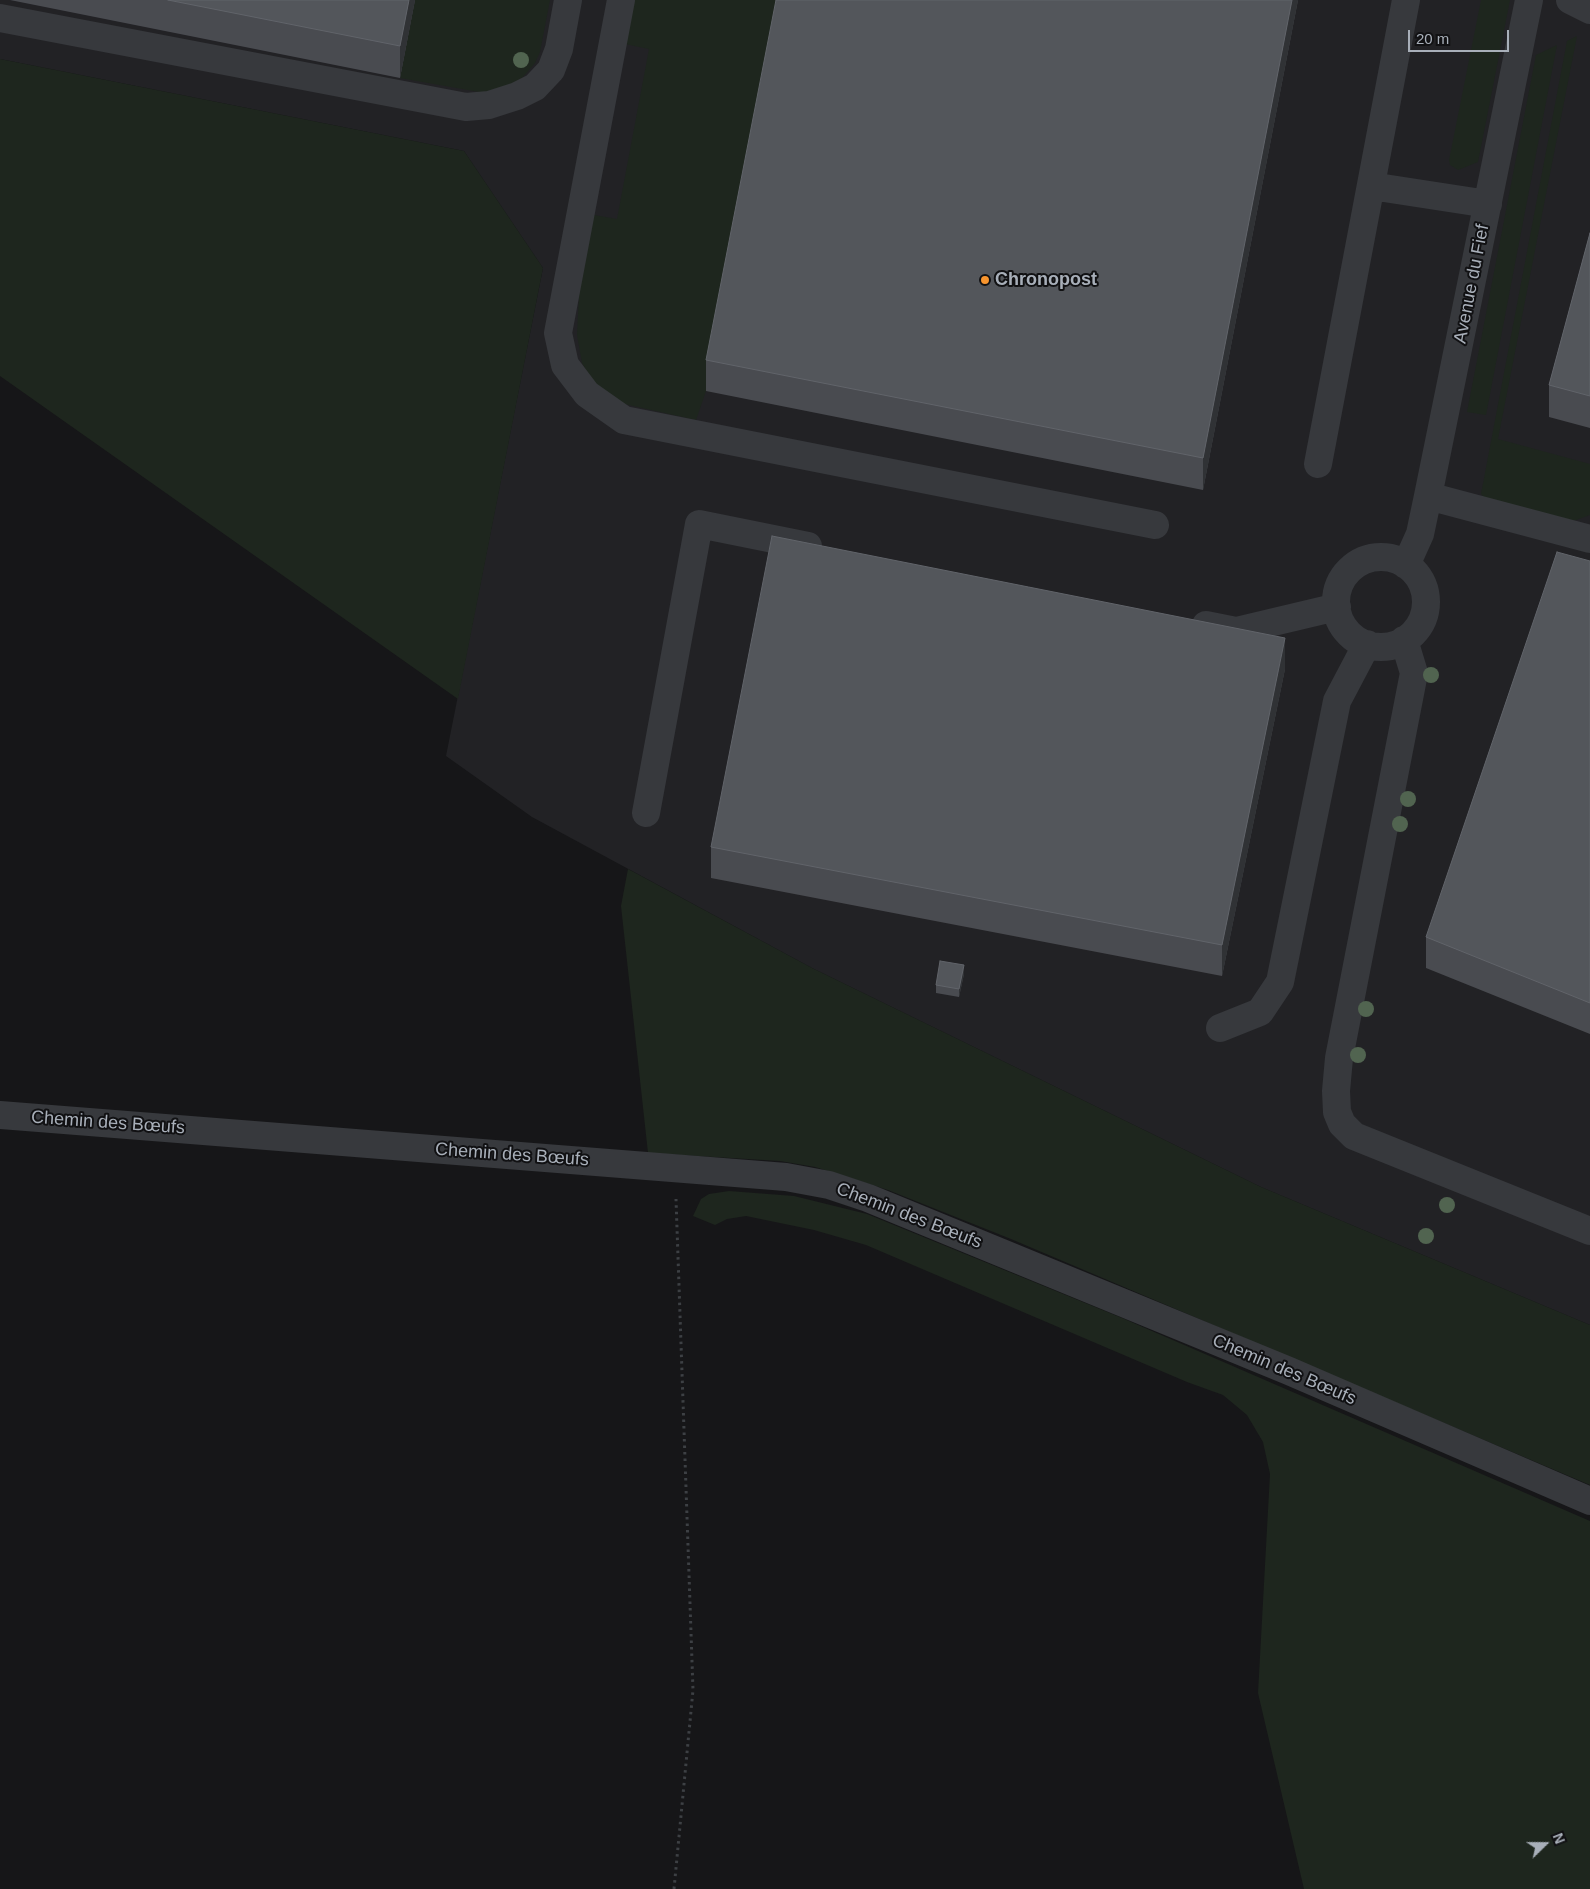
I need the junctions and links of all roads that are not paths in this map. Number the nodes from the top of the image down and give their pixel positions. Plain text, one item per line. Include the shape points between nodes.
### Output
1 (568, 0) edge
2 (621, 0) edge
3 (1406, 0) edge
4 (1528, 0) edge
5 (1570, 0) edge
6 (1590, 10) edge
7 (0, 18) edge
8 (1371, 186) junction
9 (1488, 204) junction
10 (1318, 464) dead end
11 (1428, 496) junction
12 (1155, 525) dead end
13 (1590, 539) edge
14 (835, 551) edge
15 (1406, 565) junction
16 (1337, 607) junction
17 (1177, 619) edge
18 (1404, 640) junction
19 (1368, 644) junction
20 (646, 813) dead end
21 (1220, 1028) dead end
22 (0, 1115) edge
23 (1590, 1232) edge
24 (1590, 1501) edge

1 - 7 street via 559,49 551,70 535,87 489,105 466,107
2 - 12 street via 558,334 565,365 587,394 624,420
3 - 8 street
4 - 9 street, Avenue du Fief
5 - 6 street
8 - 9 street
8 - 10 street
9 - 11 street, Avenue du Fief
11 - 13 street
11 - 15 street, Avenue du Fief via 1420,534
14 - 20 street via 699,524
15 - 16 street via 1382,557 1358,563 1341,582
15 - 18 street via 1422,584 1425,609 1422,621
16 - 17 street via 1236,631
16 - 19 street via 1347,630
18 - 19 street via 1380,647
18 - 23 street via 1414,673 1339,1058 1337,1112 1342,1124 1354,1136
19 - 21 street via 1336,701 1280,982 1260,1012
22 - 24 street, Chemin des Bœufs via 786,1177 828,1185 868,1198 1289,1371

